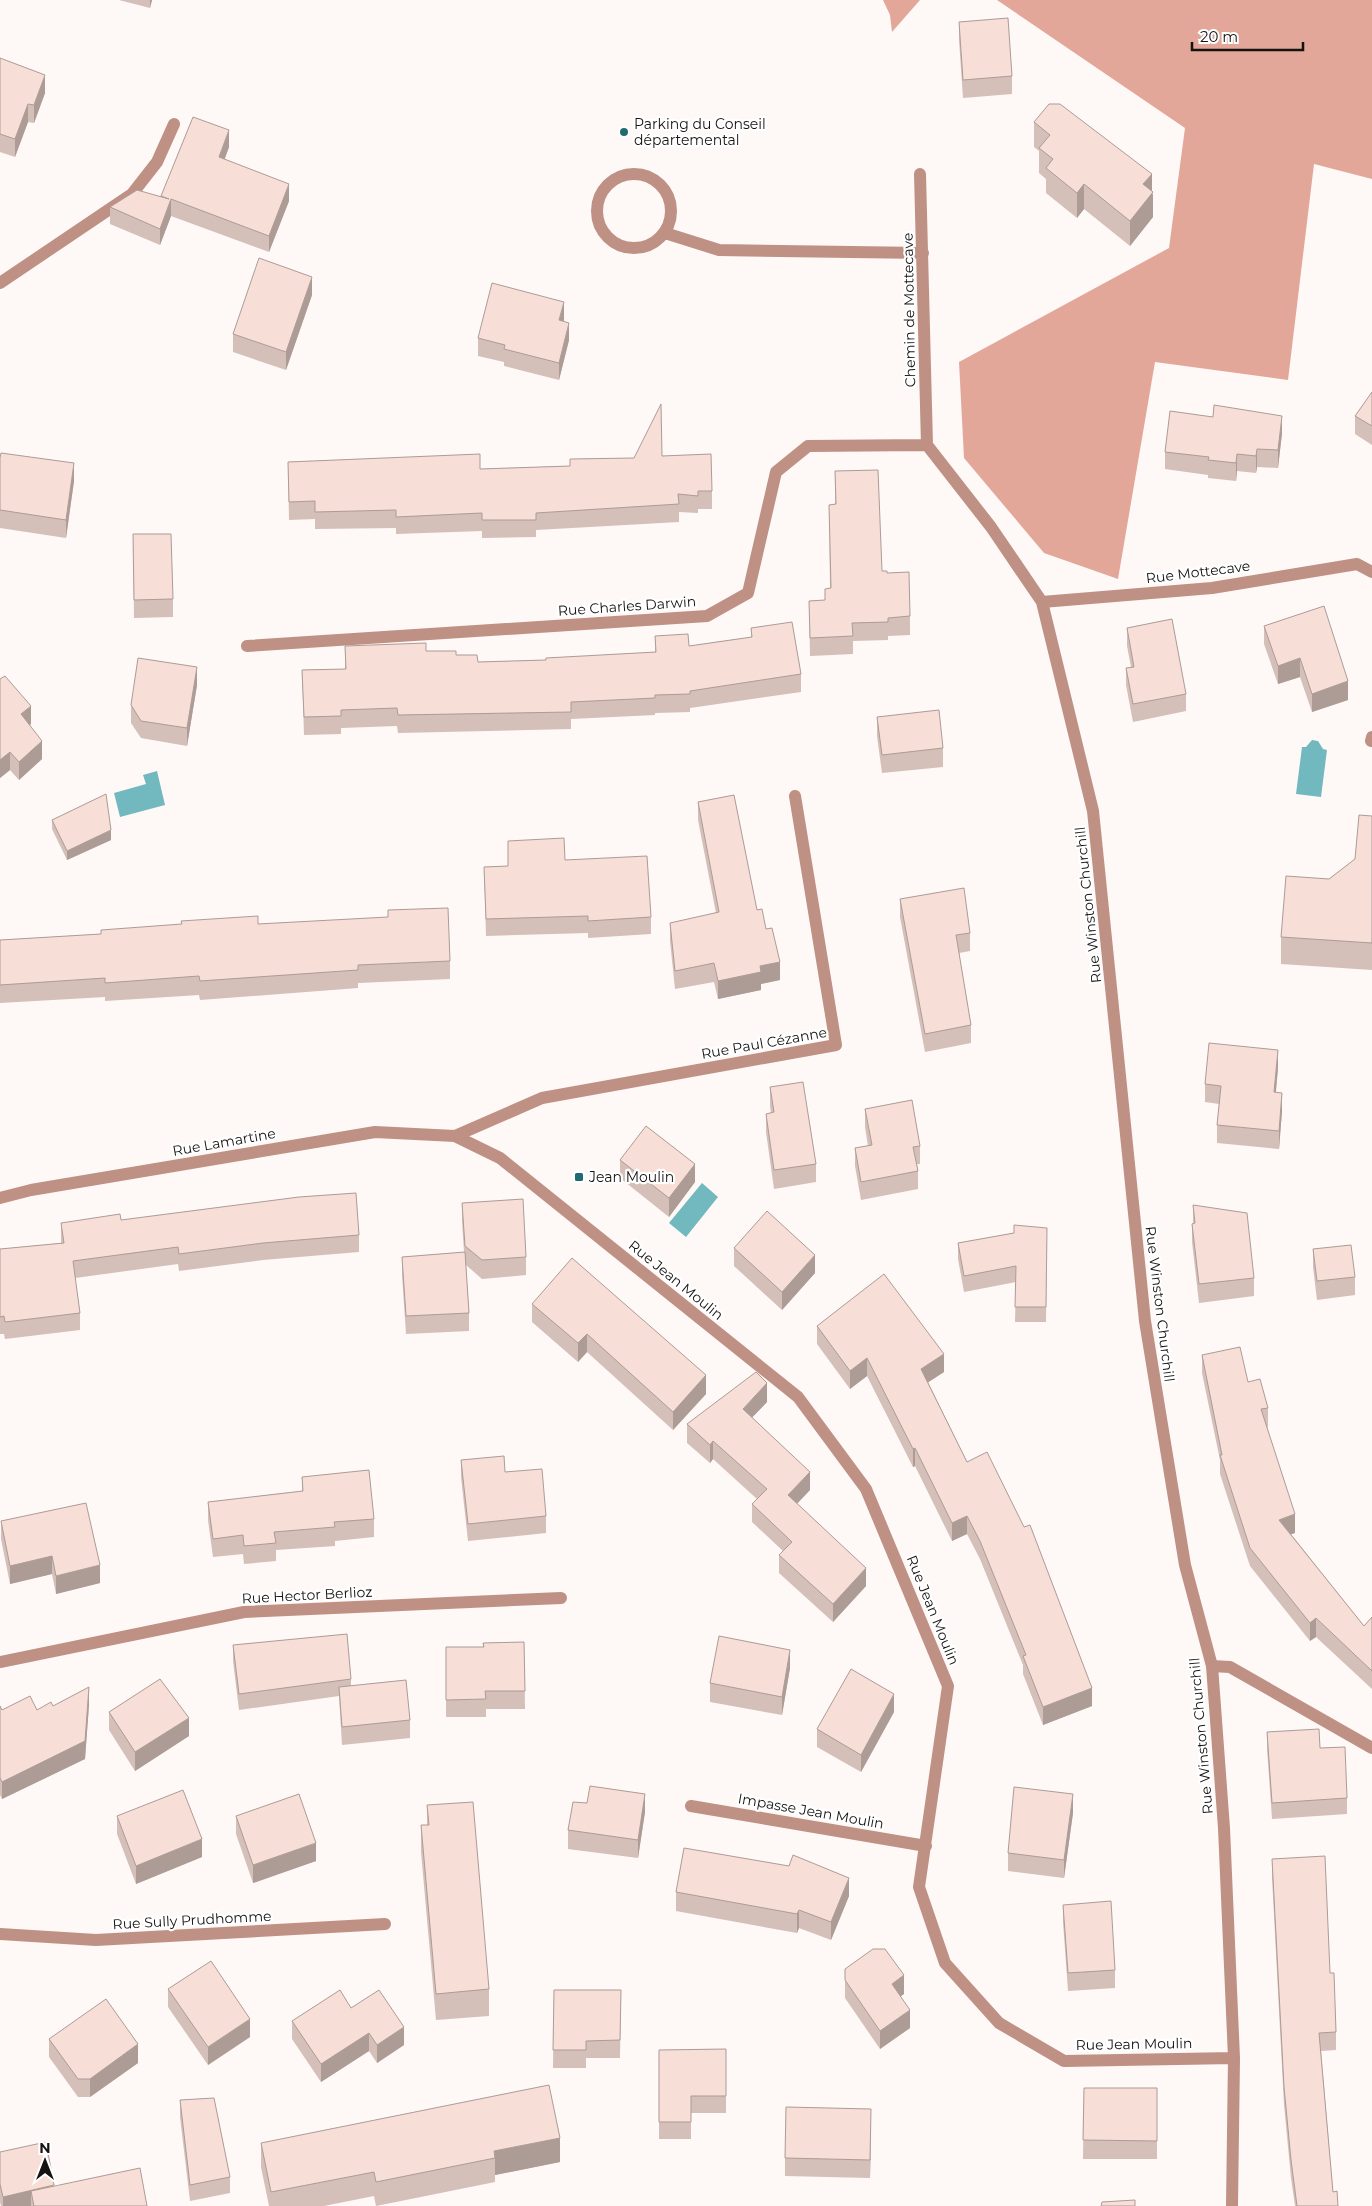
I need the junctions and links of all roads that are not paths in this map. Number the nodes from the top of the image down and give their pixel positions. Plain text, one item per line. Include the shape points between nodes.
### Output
1 (174, 124) dead end
2 (920, 174) dead end
3 (665, 233) junction
4 (923, 253) junction
5 (0, 283) edge
6 (927, 446) junction
7 (1372, 572) edge
8 (1042, 602) junction
9 (247, 646) dead end
10 (795, 796) dead end
11 (455, 1136) junction
12 (0, 1198) edge
13 (561, 1598) dead end
14 (0, 1662) edge
15 (1212, 1666) junction
16 (1372, 1748) edge
17 (691, 1806) dead end
18 (926, 1846) junction
19 (385, 1924) dead end
20 (0, 1934) edge
21 (1234, 2058) junction
22 (1232, 2206) edge

1 - 5 street via 158,162 132,194
2 - 4 street, Chemin de Mottecave
3 - 3 street via 672,208 664,188 656,180 635,173 624,175 603,190 597,215 600,227 613,241 631,248 644,247
3 - 4 street via 719,250
4 - 6 street, Chemin de Mottecave
6 - 8 street, Rue Winston Churchill via 991,527
6 - 9 street, Rue Charles Darwin via 808,446 776,472 748,593 707,616
7 - 8 street, Rue Mottecave via 1357,564 1212,588
8 - 15 street, Rue Winston Churchill via 1093,811 1145,1321 1185,1565
10 - 11 street, Rue Paul Cézanne via 836,1046 542,1098
11 - 12 street, Rue Lamartine via 375,1132 30,1190
11 - 18 street, Rue Jean Moulin via 500,1158 798,1398 866,1489 948,1686
13 - 14 street, Rue Hector Berlioz via 244,1612
15 - 16 street via 1230,1667
15 - 21 street, Rue Winston Churchill via 1224,1828
17 - 18 street, Impasse Jean Moulin
18 - 21 street, Rue Jean Moulin via 919,1886 945,1963 1000,2023 1064,2061
19 - 20 street, Rue Sully Prudhomme via 96,1940
21 - 22 street, Rue Winston Churchill

